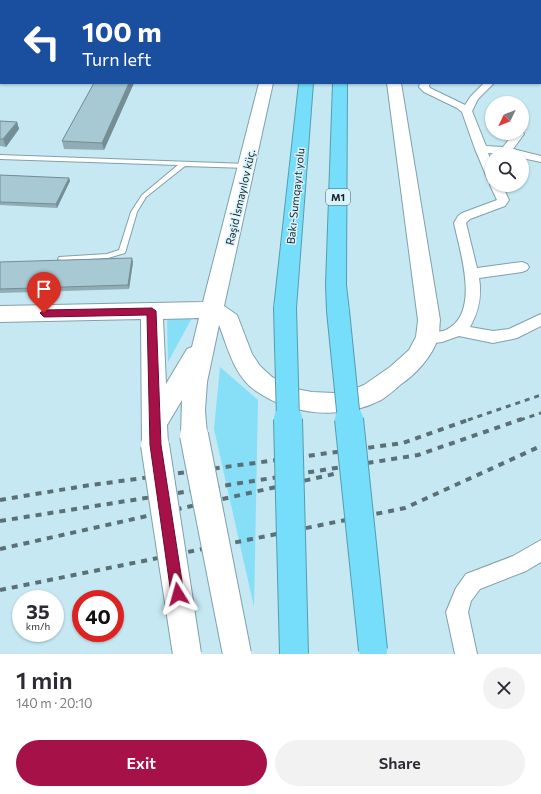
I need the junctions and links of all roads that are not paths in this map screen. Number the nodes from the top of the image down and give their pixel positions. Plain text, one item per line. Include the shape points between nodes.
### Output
1 (266, 84) edge
2 (306, 84) edge
3 (340, 84) edge
4 (394, 84) edge
5 (425, 84) edge
6 (488, 84) edge
7 (467, 111) junction
8 (514, 140) edge
9 (508, 148) edge
10 (480, 149) junction
11 (485, 149) edge
12 (529, 156) edge
13 (0, 157) edge
14 (541, 159) edge
15 (485, 161) edge
16 (183, 164) junction
17 (247, 166) junction
18 (500, 192) edge
19 (62, 258) dead end
20 (522, 267) dead end
21 (471, 274) junction
22 (213, 310) junction
23 (152, 311) junction
24 (0, 314) edge
25 (541, 320) edge
26 (458, 330) junction
27 (205, 337) junction
28 (427, 338) junction
29 (155, 435) junction
30 (541, 550) edge
31 (373, 652) edge
32 (187, 654) edge
33 (238, 654) edge
34 (294, 654) edge
35 (466, 654) edge

1 - 17 street, Rəşid İsmayılov küç.
2 - 34 highway, Bakı-Sumqayıt yolu, bridge via 285,308
3 - 31 highway, M1, bridge via 336,285
4 - 28 street via 429,320
5 - 7 street via 427,90
6 - 7 street via 474,98
7 - 10 street
8 - 9 street
10 - 11 street
10 - 15 street
12 - 14 street
13 - 16 lane
16 - 17 lane
16 - 19 lane via 144,196 134,212 122,251 108,256
17 - 22 street, Rəşid İsmayılov küç.
18 - 21 street via 502,203 466,216 460,224
20 - 21 street
21 - 26 street via 474,305 465,324
22 - 23 street
22 - 27 street, Rəşid İsmayılov küç.
22 - 28 street via 229,321 242,357 252,373 264,384 292,398 312,402 334,403 357,399 373,392 417,356
23 - 24 street
23 - 29 street
25 - 26 street via 512,334 493,336
26 - 28 street via 450,335
27 - 29 street
27 - 33 street, bridge via 195,382 194,435
29 - 32 street, bridge
30 - 35 street via 519,564 473,581 463,595 456,612

